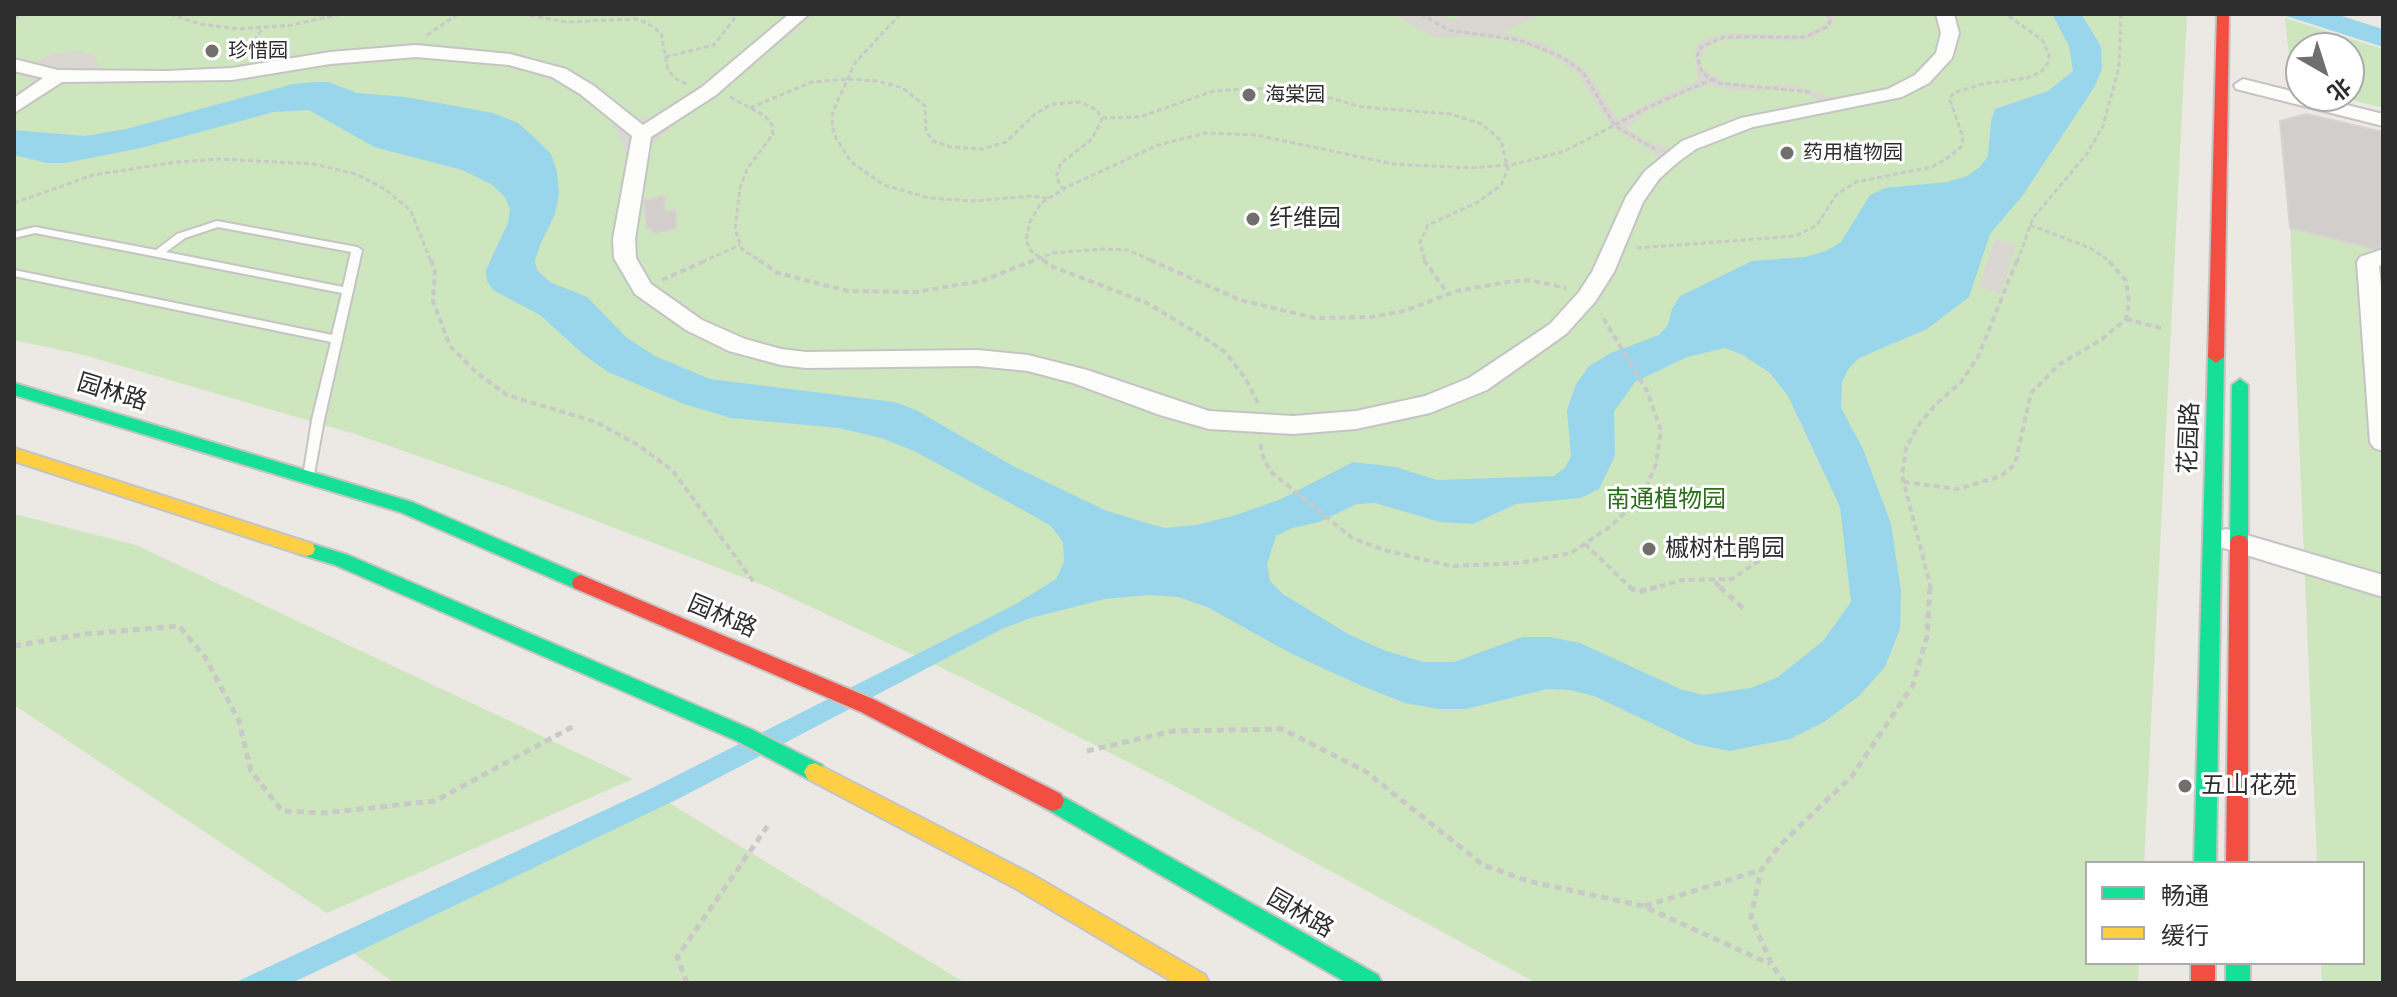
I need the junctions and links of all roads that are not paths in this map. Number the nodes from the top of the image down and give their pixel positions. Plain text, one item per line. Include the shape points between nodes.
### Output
1 (800, 14) edge
2 (1945, 14) edge
3 (2223, 14) edge
4 (14, 65) edge
5 (58, 76) junction
6 (2243, 85) dead end
7 (14, 107) edge
8 (2383, 120) edge
9 (642, 134) junction
10 (14, 235) edge
11 (158, 254) junction
12 (2383, 256) edge
13 (14, 273) edge
14 (348, 291) junction
15 (336, 339) junction
16 (2240, 369) dead end
17 (14, 389) edge
18 (2383, 442) edge
19 (14, 454) edge
20 (309, 477) junction
21 (2211, 535) junction
22 (2238, 542) junction
23 (2383, 586) edge
24 (2205, 861) edge
25 (2237, 861) edge
26 (1197, 983) edge
27 (1370, 983) edge

1 - 9 street via 709,91
2 - 9 street via 1950,33 1945,54 1922,79 1895,93 1748,122 1689,145 1671,158 1633,202 1587,297 1531,349 1478,384 1430,404 1356,420 1293,425 1196,416 1028,363 781,357 737,345 694,325 643,289 625,258
3 - 21 main road, 花园路
4 - 5 street
5 - 7 street
5 - 9 street via 232,74 330,58 462,53 559,73
6 - 8 street
10 - 11 lane via 35,230
11 - 14 lane
11 - 14 lane via 181,236 217,224 357,250
12 - 18 street via 2368,262
13 - 15 lane
14 - 15 lane
15 - 20 lane
16 - 22 main road, 花园路
17 - 20 main road, 园林路
19 - 26 main road via 341,560 744,735 1023,881
20 - 27 main road, 园林路 via 406,507 868,706 1082,816
21 - 22 street
21 - 24 main road, 花园路
22 - 23 street
22 - 25 main road, 花园路

